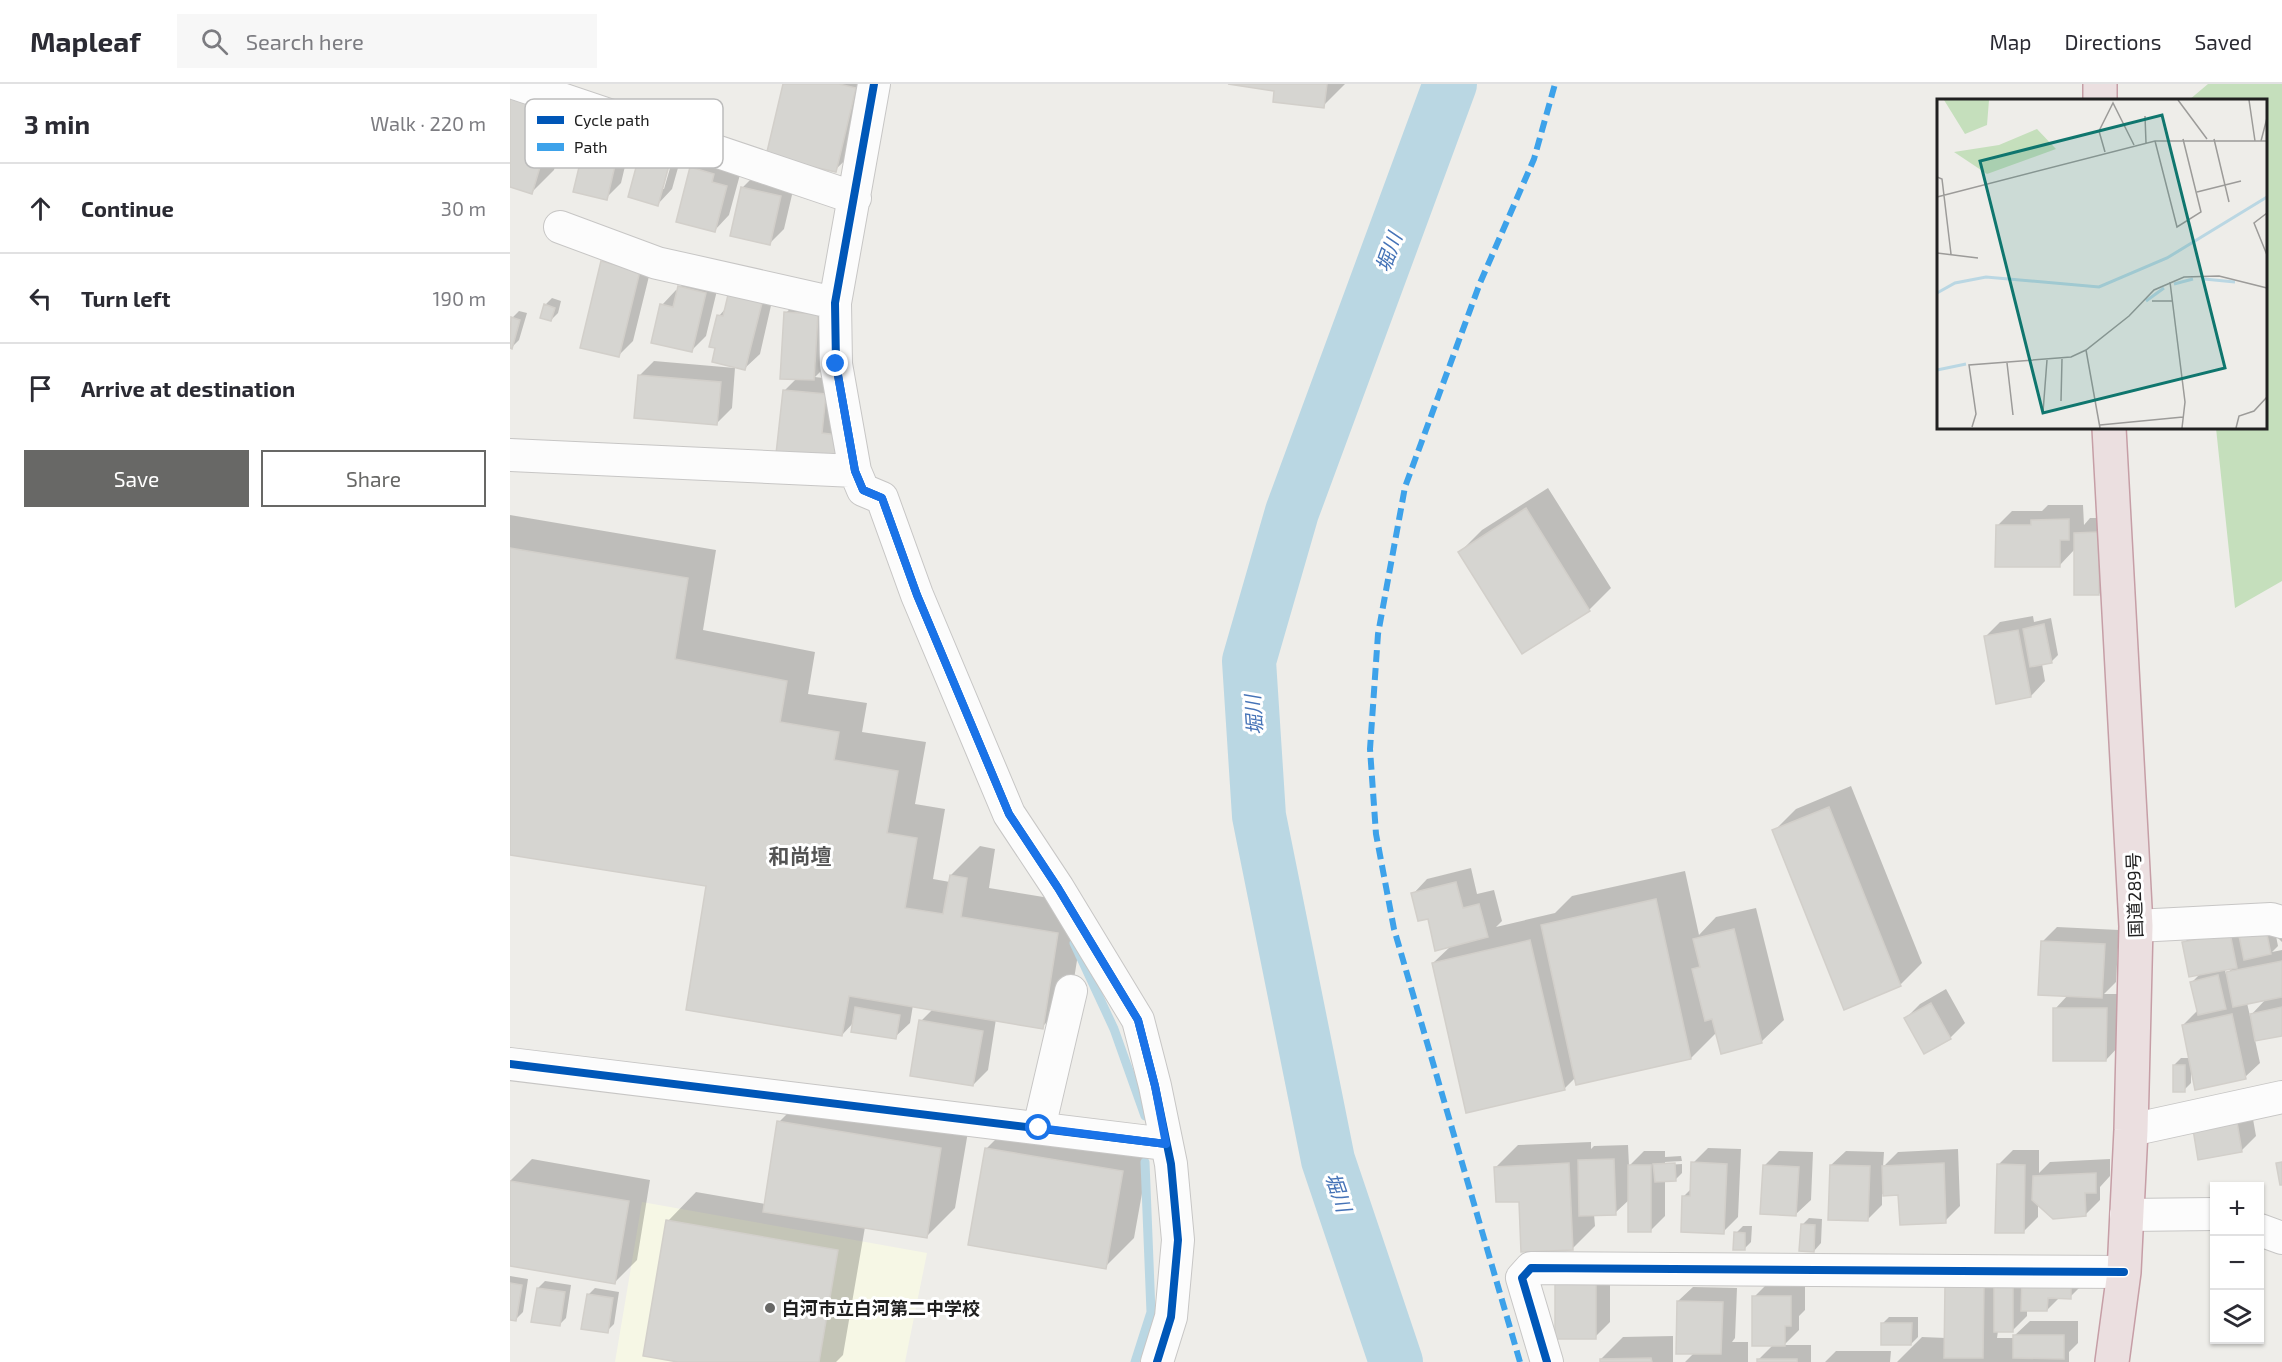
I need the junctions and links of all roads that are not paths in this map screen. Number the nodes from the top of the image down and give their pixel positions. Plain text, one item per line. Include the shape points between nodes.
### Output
1 (517, 84) edge
2 (874, 84) edge
3 (561, 99) edge
4 (723, 153) edge
5 (855, 198) junction
6 (560, 226) dead end
7 (835, 303) junction
8 (2109, 429) edge
9 (510, 454) edge
10 (855, 471) junction
11 (2282, 922) edge
12 (2136, 926) junction
13 (1071, 991) dead end
14 (510, 1064) edge
15 (2282, 1097) edge
16 (1039, 1128) junction
17 (2131, 1130) junction
18 (1166, 1144) junction
19 (2210, 1214) edge
20 (2126, 1215) junction
21 (2264, 1232) edge
22 (2282, 1238) edge
23 (2124, 1272) junction
24 (1157, 1362) edge
25 (1547, 1362) edge
26 (2112, 1362) edge

1 - 3 street
2 - 5 street
4 - 5 street
5 - 7 street
6 - 7 street via 657,263
7 - 10 street via 836,364
8 - 12 highway, 国道289号
9 - 10 street
10 - 18 street via 863,490 882,498 925,616 1009,814 1138,1020
11 - 12 street via 2271,919
12 - 17 highway, 国道289号
13 - 16 street
14 - 16 street
15 - 17 street
16 - 18 street
17 - 20 highway, 国道289号
18 - 24 street via 1178,1240 1171,1317
19 - 20 street
20 - 23 highway, 国道289号
21 - 22 street
23 - 25 street via 1531,1268 1522,1278
23 - 26 highway, 国道289号

